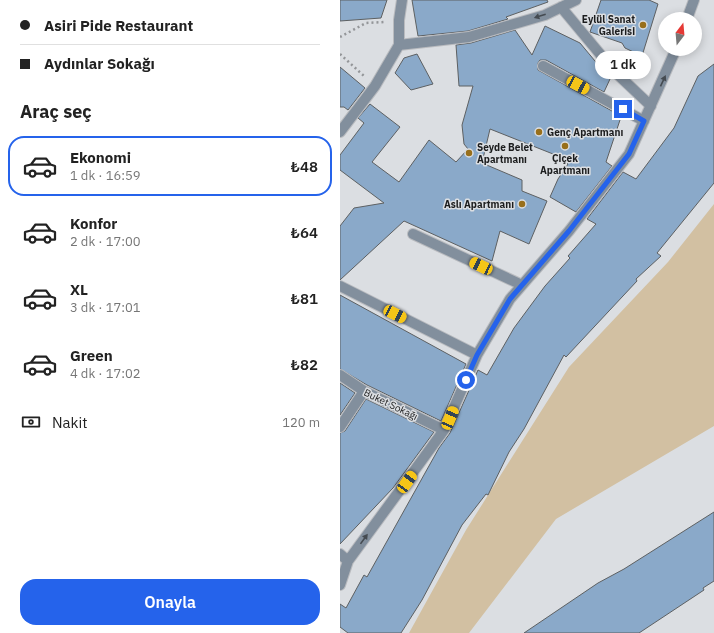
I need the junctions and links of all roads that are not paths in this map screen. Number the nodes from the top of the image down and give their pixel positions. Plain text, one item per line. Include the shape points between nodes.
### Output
1 (402, 0) edge
2 (576, 0) edge
3 (694, 0) edge
4 (561, 7) junction
5 (690, 12) edge
6 (399, 45) junction
7 (673, 56) edge
8 (543, 66) dead end
9 (651, 106) junction
10 (644, 121) junction
11 (340, 132) edge
12 (412, 234) dead end
13 (522, 285) junction
14 (340, 286) edge
15 (477, 355) junction
16 (340, 375) edge
17 (364, 391) junction
18 (340, 427) edge
19 (444, 430) junction
20 (340, 554) edge
21 (348, 561) junction
22 (340, 585) edge

1 - 6 street
2 - 4 street
3 - 5 street
4 -> 6 street via 469,37
4 - 9 street via 615,72
6 - 11 street via 375,86
9 -> 7 street
8 - 10 street
9 - 10 street
10 - 13 street via 629,154 569,231
12 - 13 street
13 - 15 street via 510,299
14 - 15 street
15 - 19 street
16 - 17 street, Buket Sokağı
17 - 18 street
17 - 19 street, Buket Sokağı
21 -> 19 street
20 - 21 street
21 - 22 street

